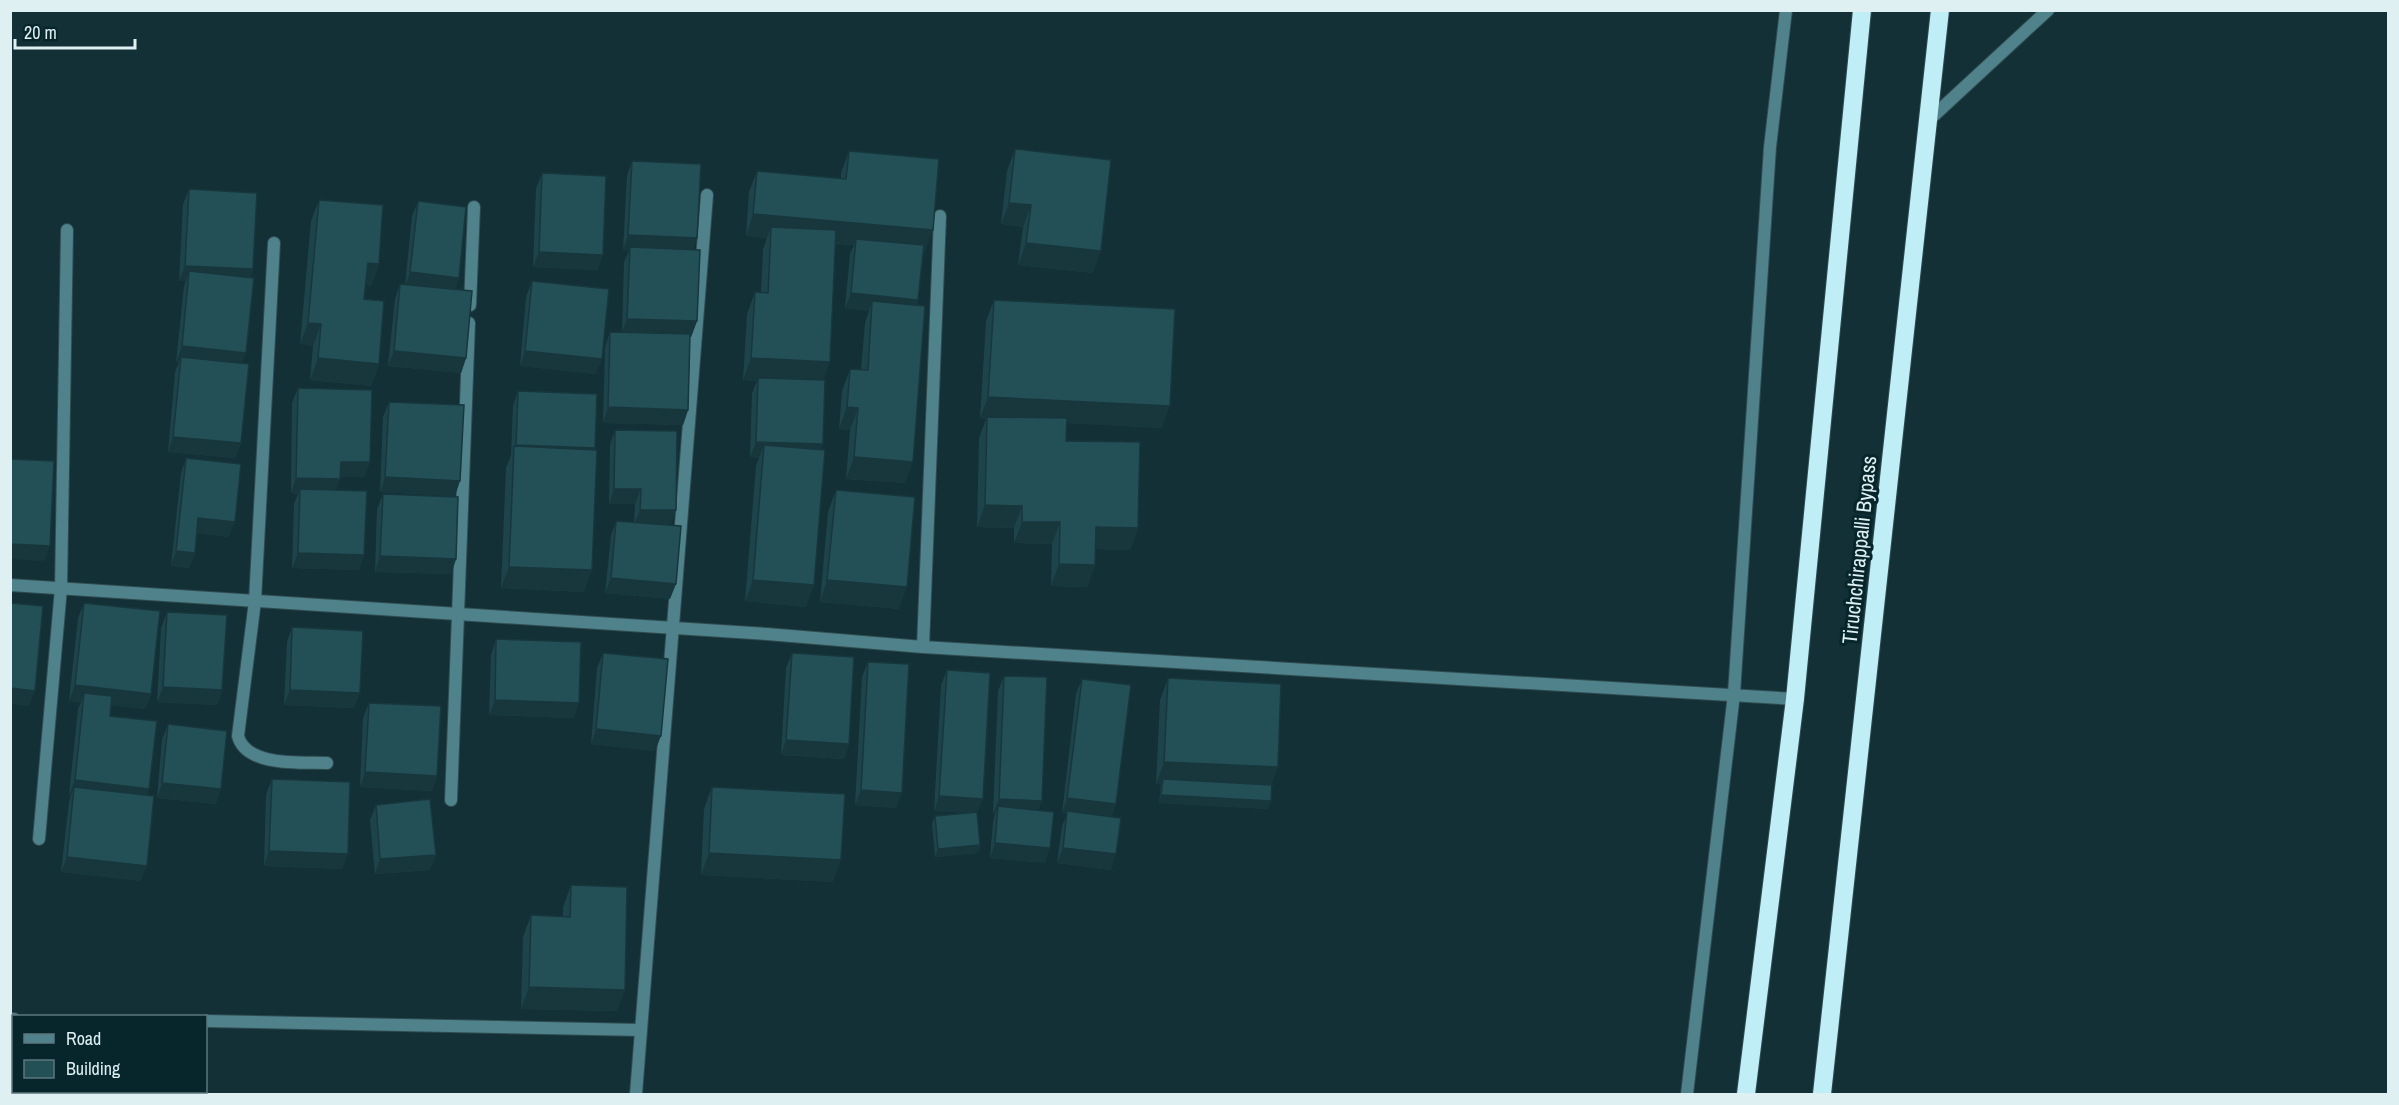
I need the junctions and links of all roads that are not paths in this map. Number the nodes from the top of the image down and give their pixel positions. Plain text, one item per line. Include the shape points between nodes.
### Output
1 (1786, 10) edge
2 (1862, 10) edge
3 (1940, 10) edge
4 (2048, 10) edge
5 (1929, 120) junction
6 (707, 195) dead end
7 (474, 207) dead end
8 (940, 216) dead end
9 (67, 230) dead end
10 (274, 243) dead end
11 (10, 585) edge
12 (61, 588) junction
13 (255, 601) junction
14 (456, 614) junction
15 (674, 628) junction
16 (923, 647) junction
17 (1734, 694) junction
18 (1795, 699) junction
19 (327, 763) dead end
20 (451, 800) dead end
21 (39, 839) dead end
22 (207, 1021) edge
23 (641, 1029) junction
24 (636, 1095) edge
25 (1687, 1095) edge
26 (1746, 1095) edge
27 (1822, 1095) edge

1 - 17 street via 1770,147
2 - 18 highway
3 - 5 highway, Tiruchchirappalli Bypass
4 - 5 street
5 - 27 highway, Tiruchchirappalli Bypass
6 - 15 street
7 - 14 street
8 - 16 street
9 - 12 street
10 - 13 street
11 - 12 street
12 - 13 street
12 - 21 street
13 - 14 street
13 - 19 street via 240,742 251,753 269,760
14 - 15 street
14 - 20 street
15 - 16 street
15 - 23 street
16 - 17 street
17 - 18 street
17 - 25 street
18 - 26 highway
22 - 23 street
23 - 24 street

